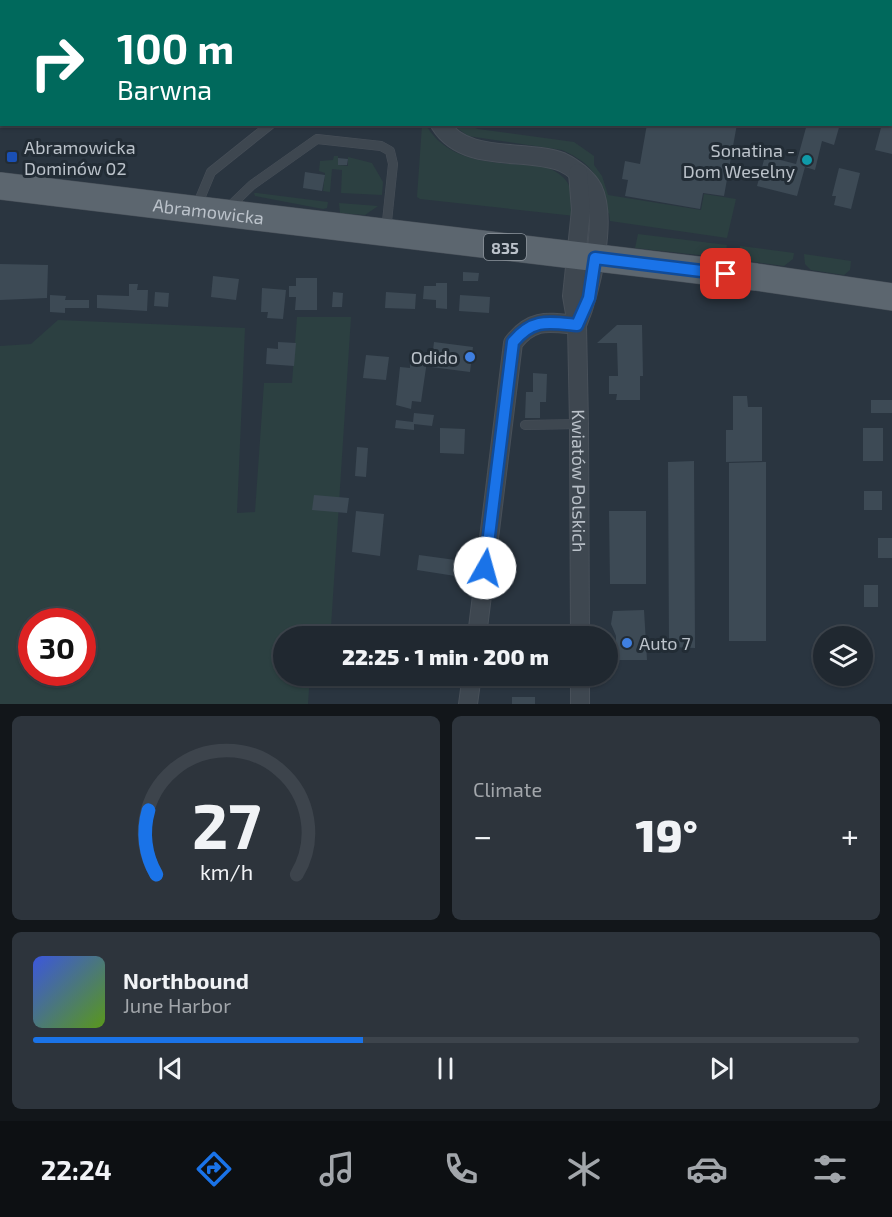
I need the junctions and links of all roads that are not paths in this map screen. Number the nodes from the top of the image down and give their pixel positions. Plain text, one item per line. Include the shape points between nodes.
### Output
1 (268, 126) edge
2 (441, 126) edge
3 (0, 186) edge
4 (195, 210) junction
5 (222, 213) junction
6 (386, 233) junction
7 (585, 256) junction
8 (892, 297) edge
9 (577, 325) junction
10 (579, 424) junction
11 (525, 425) dead end
12 (478, 626) edge
13 (580, 626) edge
14 (470, 686) edge
15 (580, 686) edge
16 (468, 704) edge
17 (580, 704) edge

1 - 4 lane via 211,172
2 - 7 street, Kwiatów Polskich via 462,145 557,160 578,173
3 - 4 main road, Abramowicka / 835
4 - 5 main road, Abramowicka / 835
5 - 6 main road, Abramowicka / 835
5 - 6 lane via 308,144 327,139 381,146 390,151 393,164
6 - 7 main road, Abramowicka / 835
7 - 8 main road, 835
7 - 9 street, Kwiatów Polskich via 572,296
9 - 10 street, Kwiatów Polskich
9 - 12 street via 538,324 524,330 513,342
10 - 11 lane
10 - 13 street, Kwiatów Polskich
14 - 16 street
15 - 17 street

